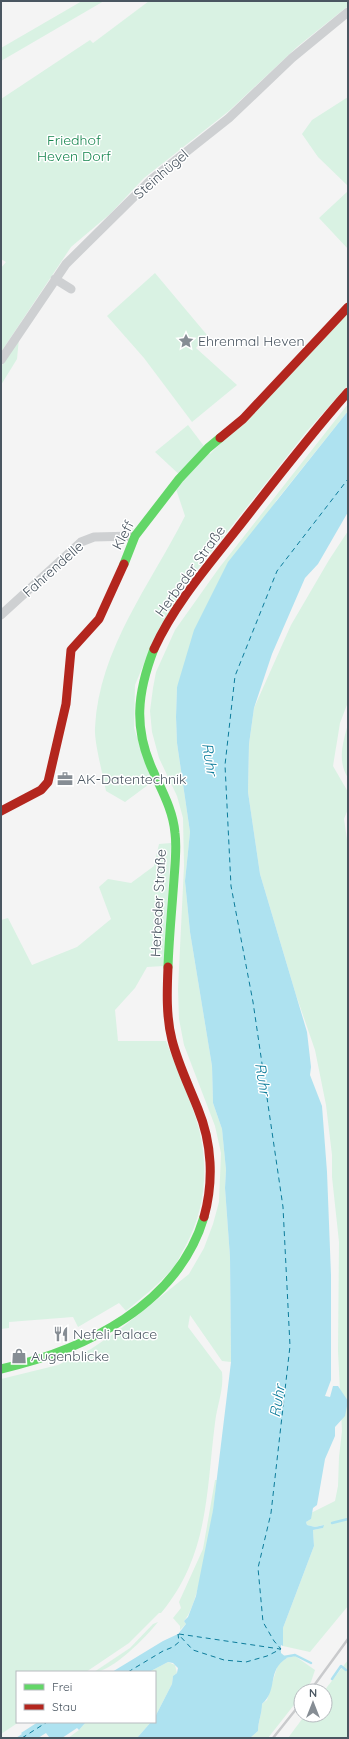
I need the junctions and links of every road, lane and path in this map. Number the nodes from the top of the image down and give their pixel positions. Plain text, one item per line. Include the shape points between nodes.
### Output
1 (348, 12) edge
2 (55, 279) junction
3 (71, 289) dead end
4 (348, 307) edge
5 (1, 360) edge
6 (348, 392) edge
7 (136, 536) junction
8 (1, 616) edge
9 (1, 812) edge
10 (1, 1369) edge

1 - 2 street, Steinhügel via 292,58 229,118 152,179 66,264
2 - 3 street
2 - 5 street, Steinhügel
4 - 7 main road, Kleff via 243,419 208,448 179,479
6 - 10 main road, Herbeder Straße via 304,443 185,597 166,626 154,651 140,698 140,725 144,751 171,812 174,825 176,856 168,1009 172,1042 207,1137 210,1188 201,1228 174,1276 148,1301 90,1339 54,1355
7 - 8 street, Fahrendelle via 94,537 81,542
7 - 9 main road, Kleff via 99,619 71,650 66,704 48,782 41,790

